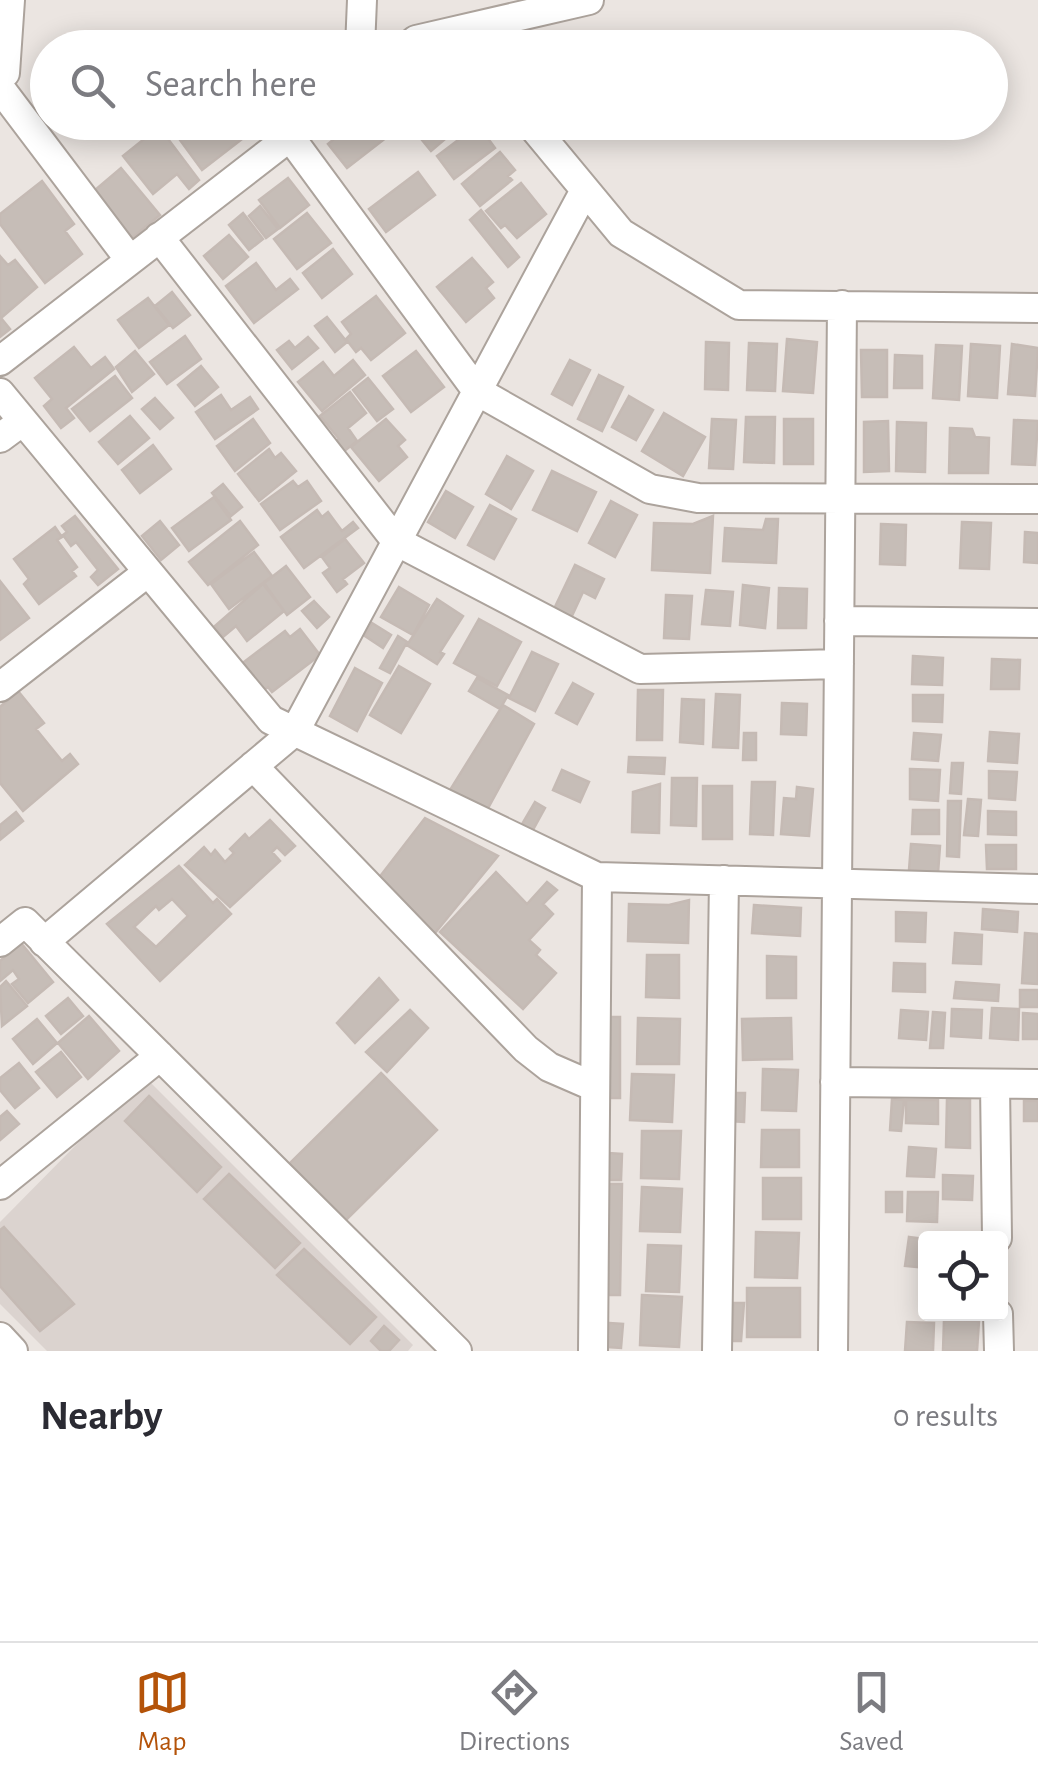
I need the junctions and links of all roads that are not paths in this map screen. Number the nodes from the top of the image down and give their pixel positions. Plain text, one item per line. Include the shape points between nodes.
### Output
1 (362, 0) edge
2 (589, 0) edge
3 (7, 3) edge
4 (361, 30) edge
5 (493, 30) edge
6 (0, 77) edge
7 (0, 88) edge
8 (30, 111) edge
9 (19, 113) junction
10 (30, 128) edge
11 (39, 140) edge
12 (287, 140) edge
13 (307, 140) edge
14 (544, 140) edge
15 (585, 190) junction
16 (160, 238) junction
17 (130, 260) junction
18 (842, 304) junction
19 (1038, 308) edge
20 (0, 361) edge
21 (477, 391) junction
22 (0, 393) edge
23 (23, 421) junction
24 (0, 438) edge
25 (840, 498) junction
26 (1038, 498) edge
27 (396, 541) junction
28 (148, 572) junction
29 (839, 621) junction
30 (1038, 622) edge
31 (839, 664) junction
32 (0, 686) edge
33 (294, 731) junction
34 (253, 766) junction
35 (597, 877) junction
36 (724, 880) junction
37 (837, 884) junction
38 (1038, 889) edge
39 (0, 942) edge
40 (44, 942) junction
41 (160, 1056) junction
42 (835, 1082) junction
43 (995, 1084) junction
44 (1038, 1084) edge
45 (595, 1087) junction
46 (0, 1185) edge
47 (997, 1231) edge
48 (998, 1321) edge
49 (0, 1337) edge
50 (449, 1349) edge
51 (13, 1351) edge
52 (592, 1351) edge
53 (717, 1351) edge
54 (833, 1351) edge
55 (999, 1351) edge

1 - 4 street
2 - 5 street
3 - 6 street
7 - 9 street
8 - 9 street
9 - 10 street
11 - 17 street
12 - 16 street
13 - 21 street
14 - 15 street
15 - 18 street via 621,234 739,305
15 - 21 street
16 - 17 street
16 - 27 street
17 - 20 street
18 - 19 street
18 - 25 street
21 - 25 street via 650,489 698,498
21 - 27 street
22 - 23 street
23 - 24 street
23 - 28 street
25 - 26 street
25 - 29 street
27 - 31 street via 640,669
27 - 33 street
28 - 32 street
28 - 33 street via 271,720
29 - 30 street
29 - 31 street
31 - 37 street
33 - 34 street
33 - 35 street
34 - 40 street
34 - 45 street via 526,1048
35 - 36 street
35 - 45 street
36 - 37 street
36 - 53 street
37 - 38 street
37 - 42 street
39 - 40 street via 24,922
40 - 41 street
41 - 46 street
41 - 50 street
42 - 43 street
42 - 54 street
43 - 44 street
43 - 47 street
45 - 52 street
48 - 55 street
49 - 51 street

